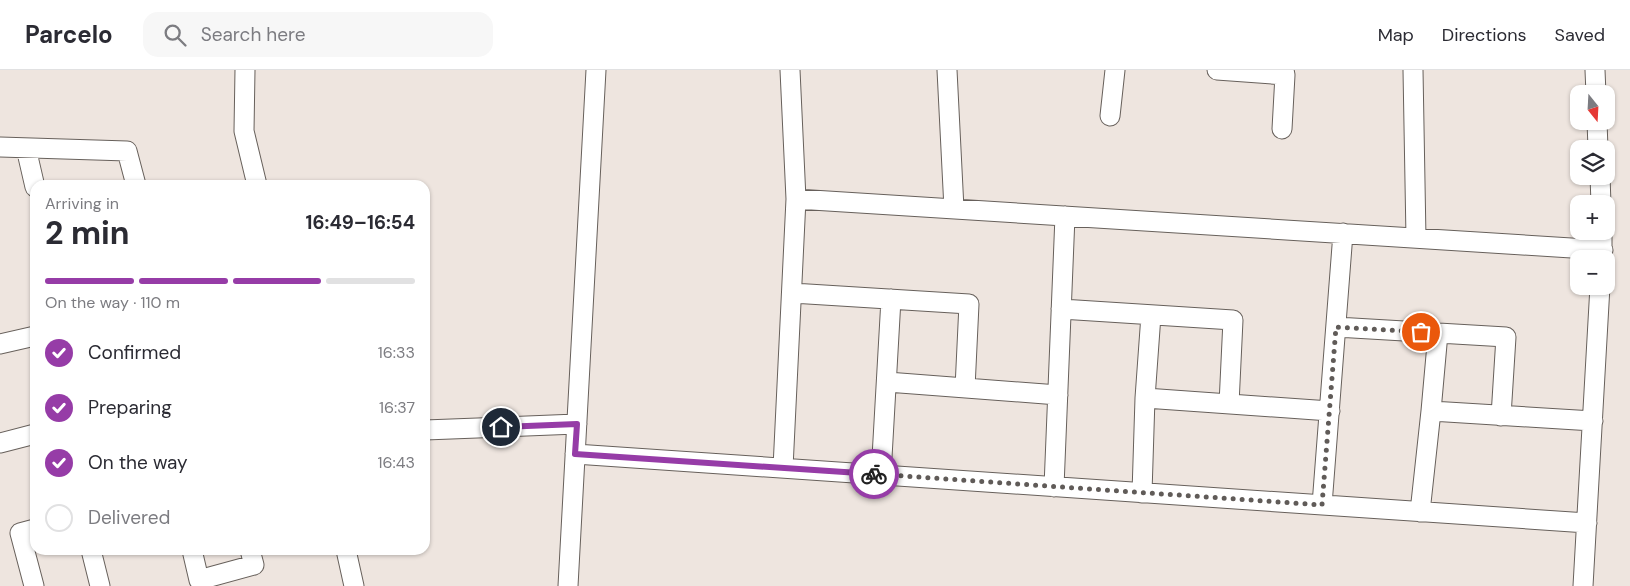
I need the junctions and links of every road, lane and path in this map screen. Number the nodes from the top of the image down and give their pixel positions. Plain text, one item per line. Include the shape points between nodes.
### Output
1 (245, 70) edge
2 (596, 70) edge
3 (790, 70) edge
4 (947, 70) edge
5 (1114, 70) edge
6 (1217, 70) edge
7 (1413, 70) edge
8 (1595, 70) edge
9 (1284, 72) edge
10 (1596, 85) edge
11 (1110, 116) dead end
12 (1282, 129) dead end
13 (0, 147) edge
14 (26, 148) junction
15 (33, 180) edge
16 (135, 180) edge
17 (257, 180) edge
18 (796, 199) junction
19 (954, 209) junction
20 (1065, 216) junction
21 (1343, 234) junction
22 (1416, 238) junction
23 (1602, 247) edge
24 (792, 293) junction
25 (1600, 295) edge
26 (891, 299) junction
27 (1061, 309) junction
28 (1151, 315) junction
29 (1336, 327) junction
30 (1438, 333) junction
31 (30, 337) edge
32 (0, 344) edge
33 (887, 382) junction
34 (965, 388) junction
35 (1058, 395) junction
36 (1145, 398) junction
37 (1229, 404) junction
38 (1330, 411) junction
39 (1431, 411) junction
40 (1501, 416) junction
41 (1593, 421) junction
42 (577, 424) junction
43 (430, 430) edge
44 (30, 435) edge
45 (0, 443) edge
46 (575, 454) junction
47 (784, 468) junction
48 (881, 475) junction
49 (1054, 487) junction
50 (1142, 493) junction
51 (1322, 505) junction
52 (1420, 512) junction
53 (1586, 523) junction
54 (30, 530) edge
55 (92, 555) edge
56 (193, 555) edge
57 (251, 555) edge
58 (347, 555) edge
59 (235, 578) edge
60 (34, 586) edge
61 (100, 586) edge
62 (354, 586) edge
63 (568, 586) edge
64 (1583, 586) edge

1 - 17 street via 244,131
2 - 42 street
3 - 18 street
4 - 19 street
5 - 11 street
6 - 9 street
7 - 22 street
8 - 10 street
9 - 12 street
13 - 14 street
14 - 15 street
14 - 16 street via 127,150
18 - 19 street
18 - 24 street
19 - 20 street
20 - 21 street
20 - 27 street
21 - 22 street
21 - 29 street
22 - 23 street
24 - 26 street
24 - 47 street
25 - 41 street
26 - 33 street
26 - 34 street via 969,304
27 - 28 street
27 - 35 street
28 - 36 street
28 - 37 street via 1233,320
29 - 30 street
29 - 38 street
30 - 39 street
30 - 40 street via 1506,337
31 - 32 street
33 - 34 street
33 - 48 street
34 - 35 street
35 - 49 street
36 - 37 street
36 - 50 street
37 - 38 street
38 - 51 street
39 - 40 street
39 - 52 street
40 - 41 street
41 - 53 street
42 - 43 street
42 - 46 street
44 - 45 street
46 - 47 street
46 - 63 street
47 - 48 street
48 - 49 street
49 - 50 street
50 - 51 street
51 - 52 street
52 - 53 street
53 - 64 street
54 - 60 street via 20,533
55 - 61 street
56 - 59 street via 199,580
57 - 59 street via 254,565
58 - 62 street

